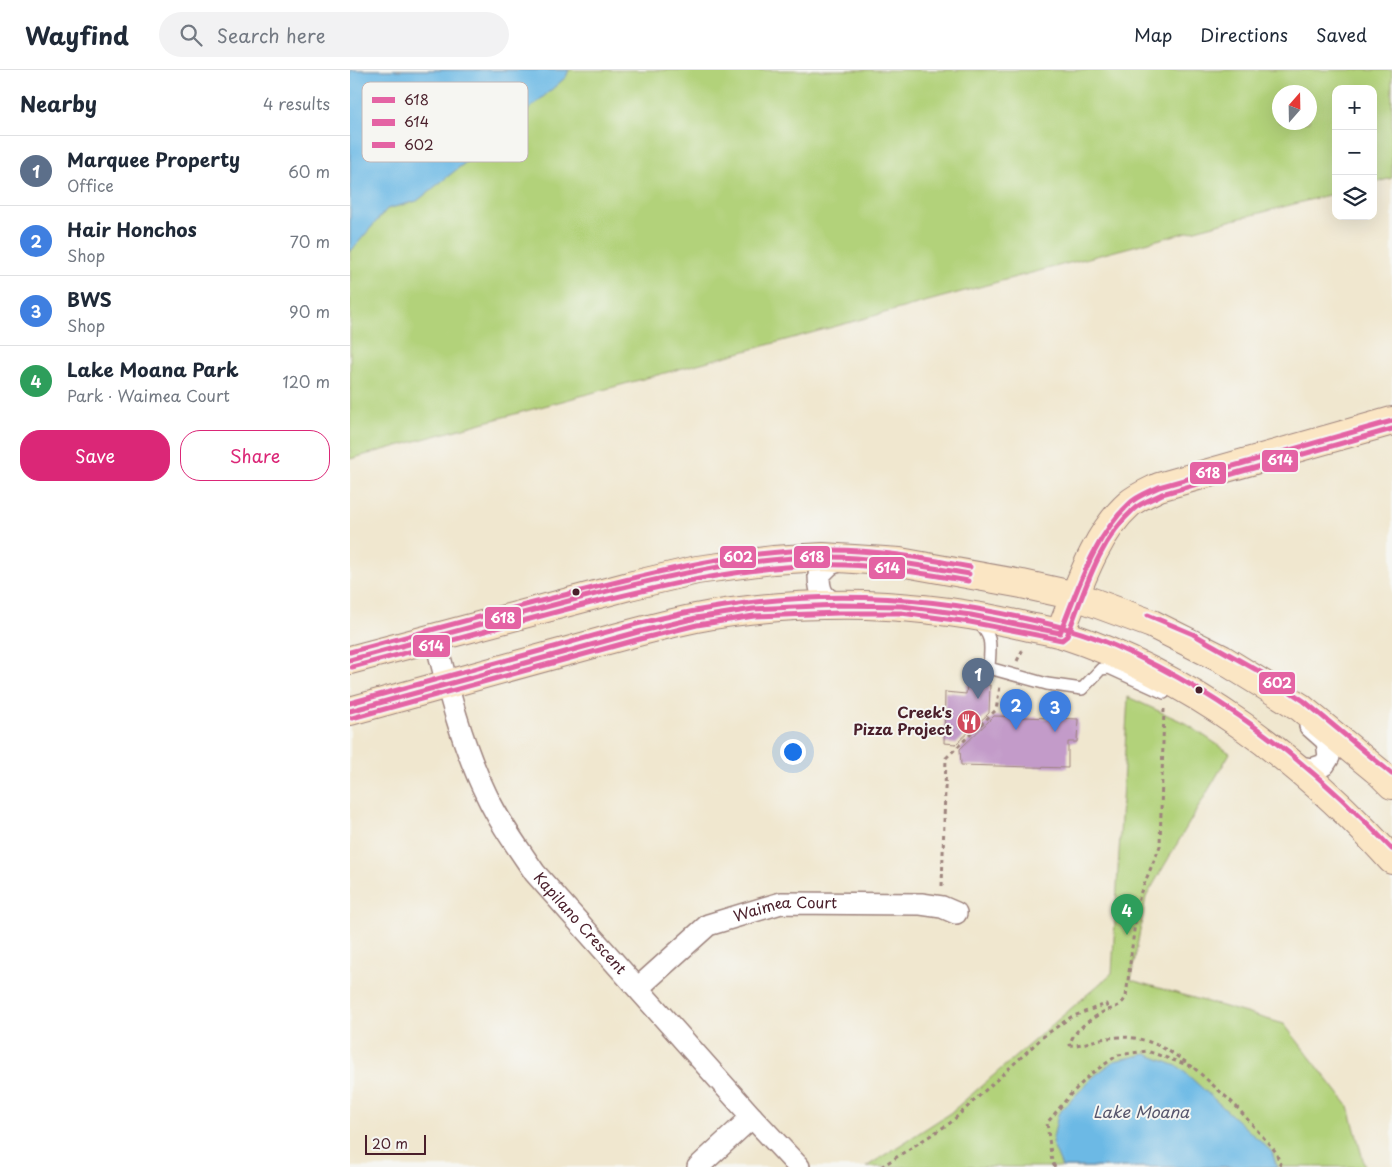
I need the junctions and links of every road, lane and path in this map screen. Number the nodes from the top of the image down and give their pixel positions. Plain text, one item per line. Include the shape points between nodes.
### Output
1 (1392, 422) edge
2 (848, 558) junction
3 (1076, 596) junction
4 (839, 605) junction
5 (971, 615) junction
6 (1060, 634) junction
7 (435, 637) junction
8 (350, 660) edge
9 (1008, 674) junction
10 (1258, 680) junction
11 (447, 684) junction
12 (1172, 700) junction
13 (350, 711) edge
14 (1220, 711) junction
15 (1297, 767) junction
16 (1392, 785) edge
17 (1392, 860) edge
18 (949, 910) joint
19 (638, 988) junction
20 (1108, 1010) junction
21 (1193, 1067) junction
22 (752, 1117) junction
23 (698, 1167) edge
24 (799, 1167) edge
25 (881, 1167) edge
26 (1055, 1167) edge
27 (1281, 1167) edge

1 - 3 main road via 1159,487 1144,494 1129,504 1111,524
2 - 3 main road via 900,562
2 - 4 street via 830,564 819,575 825,599
2 - 7 main road via 773,560 696,570
3 - 6 main road
3 - 10 main road via 1152,624 1222,658
4 - 5 main road via 902,606
4 - 11 main road via 753,609 696,618
5 - 6 main road
5 - 9 lane via 986,630 991,642 989,668
6 - 14 main road via 1137,664
7 - 8 main road
7 - 11 street, Kapilano Crescent
9 - 12 lane via 1082,689 1101,669 1109,668
9 - 18 path via 1000,683 996,710 946,758
10 - 15 street via 1327,742 1329,757 1324,765 1312,769
10 - 16 main road via 1300,707
11 - 13 main road
11 - 19 street, Kapilano Crescent via 486,795 513,841 535,873
12 - 14 lane
12 - 20 path via 1160,846 1140,894 1126,998
14 - 15 main road
15 - 17 main road
18 - 19 street, Waimea Court via 921,904 781,903 708,925
19 - 22 street, Kapilano Crescent
20 - 21 path via 1083,1027 1070,1045 1124,1036 1169,1050
20 - 25 path via 1106,1004 1071,1017 1044,1036 950,1123
21 - 26 path via 1147,1051 1118,1055 1092,1073 1047,1123
21 - 27 path via 1241,1112 1276,1152
22 - 23 street
22 - 24 street, Kapilano Crescent

